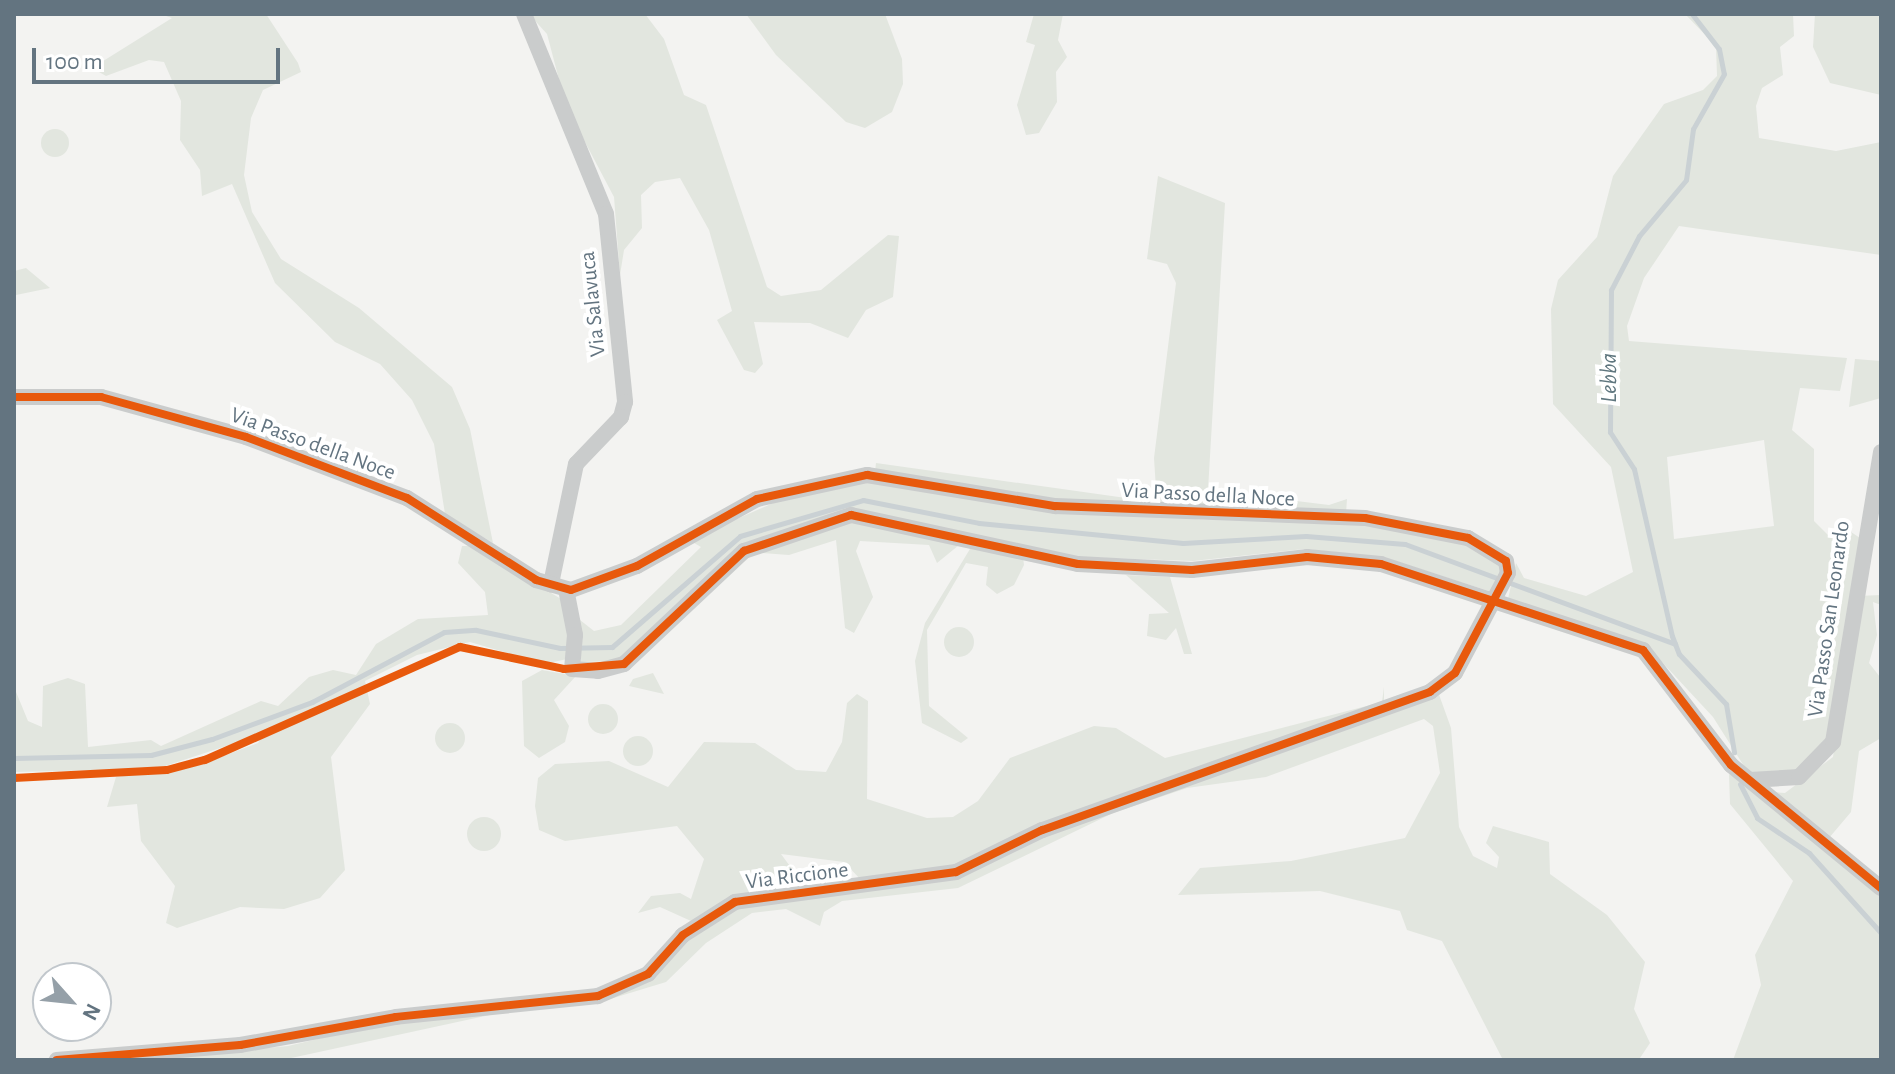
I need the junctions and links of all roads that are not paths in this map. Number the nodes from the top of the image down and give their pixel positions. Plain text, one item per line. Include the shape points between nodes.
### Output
1 (524, 14) edge
2 (14, 397) edge
3 (1881, 452) edge
4 (559, 586) junction
5 (1501, 589) junction
6 (1750, 780) junction
7 (1881, 888) edge
8 (57, 1060) edge

1 - 4 street, Via Salavuca via 606,214 625,402 621,417 576,464
2 - 4 street, Via Passo della Noce via 101,397 246,437 407,498
3 - 6 street, Via Passo San Leonardo via 1833,742 1799,777
4 - 5 street, Via Passo della Noce via 637,566 757,499 867,475 1055,506 1365,518 1468,538 1506,561
4 - 5 street via 575,635 573,663 624,664 744,551 851,515 1078,564 1192,570 1307,557 1381,564
5 - 6 street via 1643,650
5 - 8 street, Via Riccione via 1455,673 1430,692 1042,830 956,872 735,902 683,935 648,974 598,996 396,1017 240,1045
6 - 7 street

